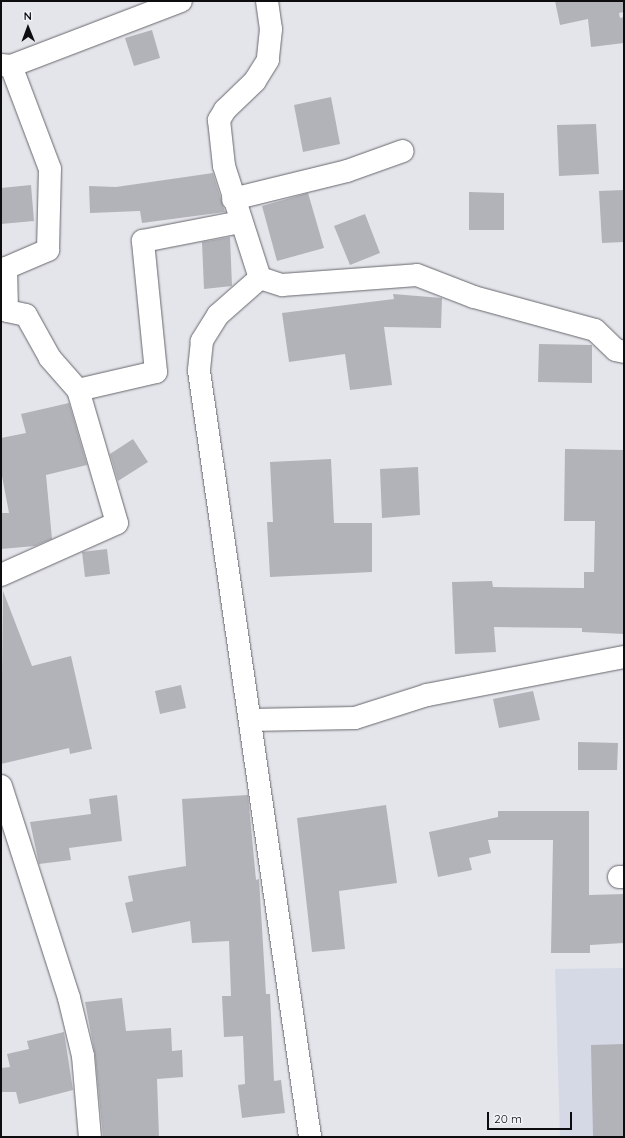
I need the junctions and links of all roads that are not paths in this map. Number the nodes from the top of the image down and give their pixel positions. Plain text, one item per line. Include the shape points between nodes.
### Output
1 (181, 1) edge
2 (267, 1) edge
3 (6, 66) edge
4 (403, 151) dead end
5 (233, 199) junction
6 (241, 222) junction
7 (260, 278) junction
8 (624, 352) edge
9 (78, 390) junction
10 (1, 575) edge
11 (624, 657) edge
12 (250, 720) junction
13 (1, 786) edge
14 (90, 1137) edge
15 (310, 1137) edge

1 - 3 street
2 - 5 street via 271,29 268,60 255,81 225,110 219,120 224,166
3 - 9 street via 50,169 48,250 6,268 7,311 26,315 50,358
4 - 5 street via 347,171
5 - 6 street
6 - 7 street
6 - 9 street via 143,241 156,372
7 - 8 street via 282,285 418,275 474,297 595,330 616,350
7 - 12 street via 218,315 202,341 200,371
9 - 10 street via 117,523
11 - 12 street via 427,695 355,718
12 - 15 street
13 - 14 street via 69,998 83,1056

